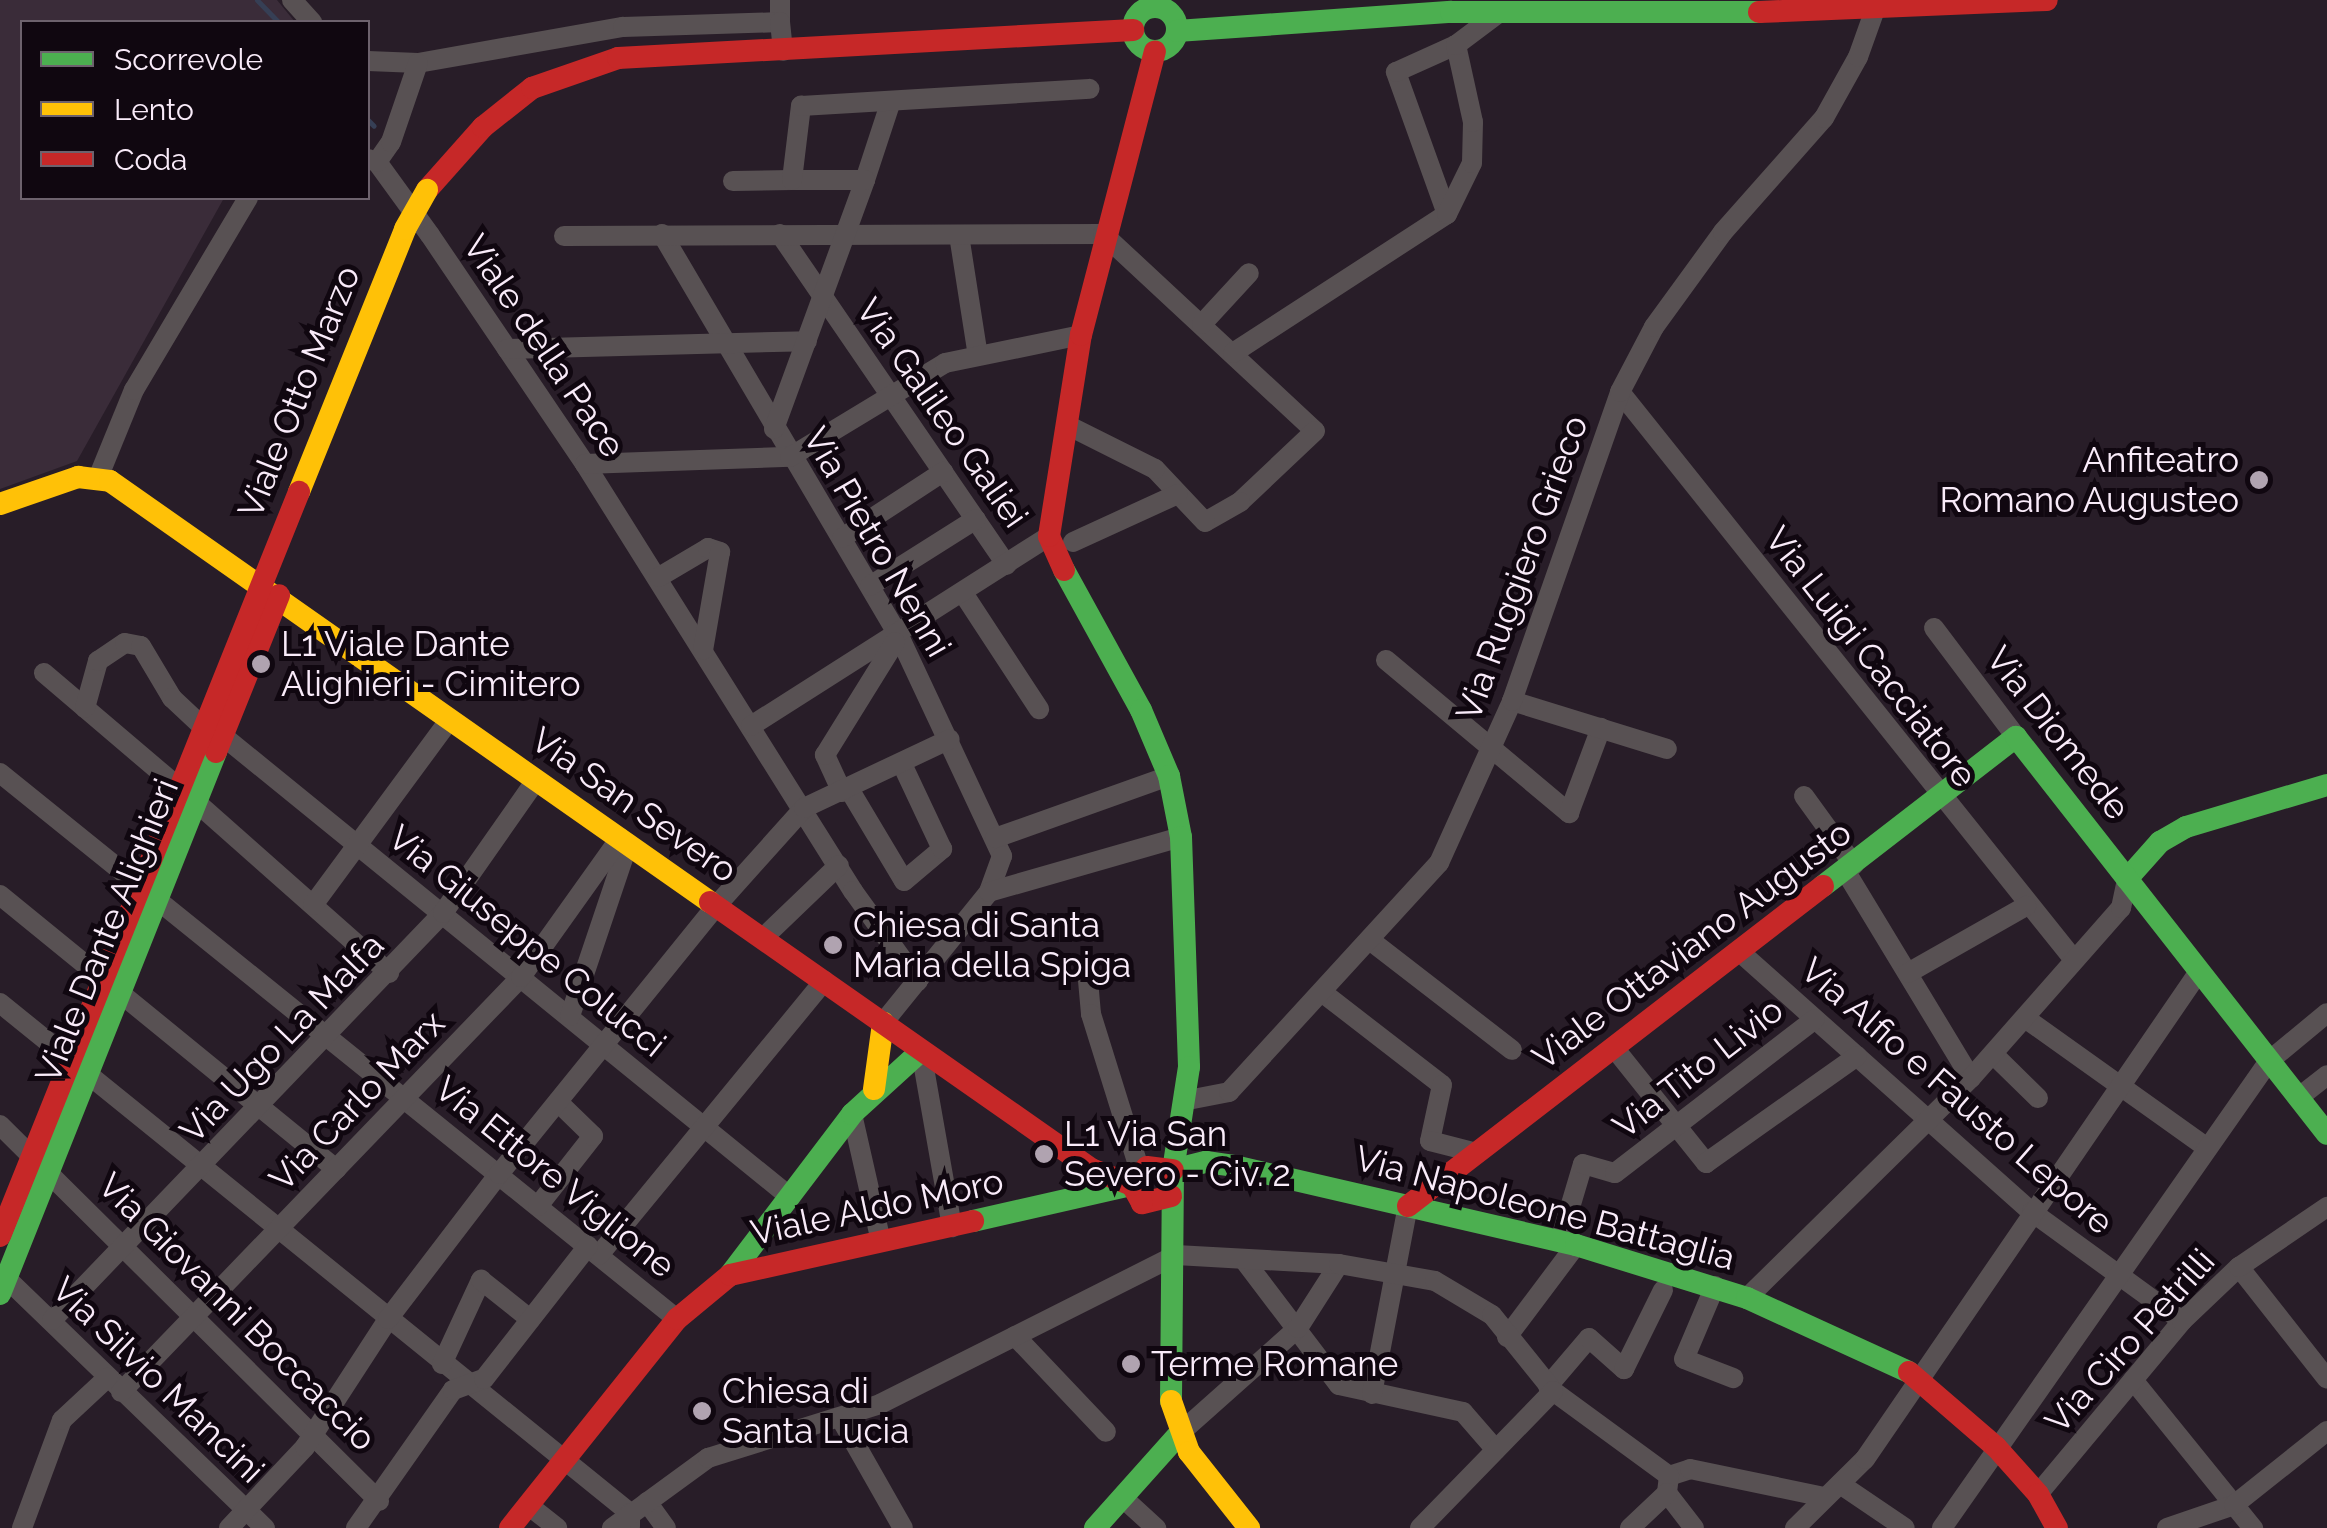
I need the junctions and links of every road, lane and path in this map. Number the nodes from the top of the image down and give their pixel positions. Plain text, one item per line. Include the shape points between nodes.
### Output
1 (292, 0) edge
2 (780, 0) edge
3 (2047, 0) edge
4 (1156, 3) edge
5 (1451, 6) edge
6 (1510, 7) edge
7 (1874, 12) junction
8 (310, 20) edge
9 (780, 22) junction
10 (1133, 30) junction
11 (1177, 31) junction
12 (1456, 45) junction
13 (783, 50) junction
14 (1154, 51) junction
15 (370, 61) edge
16 (418, 63) junction
17 (1090, 90) dead end
18 (891, 101) junction
19 (372, 160) edge
20 (792, 180) junction
21 (865, 180) junction
22 (733, 181) dead end
23 (247, 200) edge
24 (1446, 214) junction
25 (662, 234) junction
26 (780, 234) junction
27 (846, 234) junction
28 (1103, 234) junction
29 (959, 235) junction
30 (564, 236) dead end
31 (1249, 273) dead end
32 (823, 298) junction
33 (1202, 324) junction
34 (1080, 335) junction
35 (807, 340) junction
36 (722, 343) junction
37 (507, 349) junction
38 (1233, 353) junction
39 (978, 356) junction
40 (1620, 392) junction
41 (890, 395) junction
42 (1066, 425) junction
43 (774, 430) junction
44 (790, 457) junction
45 (585, 464) junction
46 (944, 472) junction
47 (98, 478) junction
48 (1178, 494) junction
49 (0, 504) edge
50 (976, 519) junction
51 (1049, 536) junction
52 (842, 538) junction
53 (1073, 542) dead end
54 (1007, 564) junction
55 (659, 577) junction
56 (870, 586) junction
57 (270, 588) junction
58 (963, 593) junction
59 (1934, 628) dead end
60 (899, 636) junction
61 (704, 650) junction
62 (1386, 660) dead end
63 (44, 673) dead end
64 (1512, 701) junction
65 (85, 708) junction
66 (1039, 709) dead end
67 (450, 719) junction
68 (752, 726) junction
69 (1600, 728) junction
70 (213, 731) junction
71 (2016, 737) junction
72 (950, 740) junction
73 (1491, 748) junction
74 (1667, 749) dead end
75 (902, 764) junction
76 (0, 772) edge
77 (1169, 776) junction
78 (536, 780) junction
79 (2327, 786) edge
80 (845, 790) junction
81 (188, 795) junction
82 (1804, 796) dead end
83 (1940, 798) junction
84 (804, 808) junction
85 (1181, 837) junction
86 (995, 838) junction
87 (624, 841) junction
88 (357, 846) junction
89 (838, 864) junction
90 (1850, 868) junction
91 (2127, 879) junction
92 (150, 891) junction
93 (990, 892) junction
94 (0, 895) edge
95 (717, 905) junction
96 (312, 906) junction
97 (2026, 906) junction
98 (443, 913) junction
99 (763, 938) junction
100 (1371, 940) junction
101 (1741, 953) junction
102 (2074, 960) junction
103 (1087, 969) dead end
104 (389, 973) junction
105 (1908, 973) junction
106 (2198, 973) junction
107 (521, 976) junction
108 (824, 981) junction
109 (918, 981) junction
110 (112, 985) junction
111 (1323, 993) junction
112 (0, 1003) edge
113 (2327, 1012) edge
114 (570, 1016) junction
115 (2025, 1018) junction
116 (1815, 1019) junction
117 (883, 1024) junction
118 (331, 1036) junction
119 (604, 1045) junction
120 (1615, 1049) junction
121 (1512, 1050) dead end
122 (921, 1051) junction
123 (1993, 1054) junction
124 (1857, 1056) junction
125 (2269, 1061) junction
126 (79, 1066) junction
127 (2327, 1075) edge
128 (1972, 1078) junction
129 (2120, 1084) junction
130 (874, 1089) junction
131 (405, 1096) junction
132 (2038, 1098) dead end
133 (2298, 1098) junction
134 (1188, 1100) junction
135 (558, 1102) junction
136 (262, 1107) junction
137 (852, 1114) junction
138 (1930, 1123) junction
139 (0, 1125) edge
140 (704, 1125) junction
141 (1676, 1126) junction
142 (1182, 1130) junction
143 (2327, 1134) edge
144 (2206, 1146) junction
145 (1476, 1153) junction
146 (40, 1161) junction
147 (1206, 1162) junction
148 (204, 1166) junction
149 (336, 1169) junction
150 (499, 1174) junction
151 (1149, 1179) junction
152 (790, 1197) junction
153 (538, 1206) junction
154 (1408, 1206) junction
155 (2327, 1207) edge
156 (2032, 1212) junction
157 (952, 1227) junction
158 (1174, 1227) junction
159 (280, 1228) junction
160 (0, 1236) edge
161 (881, 1242) junction
162 (1568, 1243) junction
163 (124, 1247) junction
164 (594, 1250) junction
165 (1176, 1255) junction
166 (1244, 1260) junction
167 (1345, 1264) junction
168 (2238, 1267) junction
169 (1396, 1270) junction
170 (2116, 1274) junction
171 (730, 1275) junction
172 (3, 1286) edge
173 (1716, 1286) junction
174 (1663, 1290) dead end
175 (1747, 1298) junction
176 (194, 1318) junction
177 (388, 1318) junction
178 (530, 1319) junction
179 (676, 1319) junction
180 (52, 1320) junction
181 (2182, 1321) junction
182 (1298, 1328) junction
183 (1015, 1336) junction
184 (1507, 1337) junction
185 (442, 1364) junction
186 (1733, 1378) dead end
187 (1920, 1378) junction
188 (2327, 1379) edge
189 (2133, 1380) junction
190 (464, 1384) junction
191 (114, 1385) junction
192 (1551, 1388) junction
193 (1372, 1394) junction
194 (840, 1418) junction
195 (2327, 1431) edge
196 (1106, 1432) dead end
197 (1180, 1433) junction
198 (314, 1435) junction
199 (1996, 1448) junction
200 (1496, 1450) junction
201 (564, 1461) junction
202 (1668, 1484) junction
203 (1832, 1491) junction
204 (2038, 1494) junction
205 (1123, 1498) junction
206 (379, 1501) junction
207 (2234, 1505) junction
208 (528, 1506) junction
209 (247, 1512) junction
210 (635, 1514) edge
211 (22, 1528) edge
212 (229, 1528) edge
213 (265, 1528) edge
214 (356, 1528) edge
215 (510, 1528) edge
216 (557, 1528) edge
217 (612, 1528) edge
218 (666, 1528) edge
219 (903, 1528) edge
220 (1096, 1528) edge
221 (1156, 1528) edge
222 (1249, 1528) edge
223 (1420, 1528) edge
224 (1630, 1528) edge
225 (1694, 1528) edge
226 (1794, 1528) edge
227 (1905, 1528) edge
228 (1942, 1528) edge
229 (2056, 1528) edge
230 (2168, 1528) edge
231 (2252, 1528) edge

1 - 8 street
2 - 9 street
3 - 7 main road
4 - 10 main road via 1141,11
4 - 11 main road via 1172,15
5 - 6 main road
5 - 11 main road
6 - 7 main road
6 - 12 street
7 - 40 street, Via Ruggiero Grieco via 1824,118 1723,232 1654,326
9 - 13 street
9 - 16 street via 623,27
10 - 13 main road
10 - 14 main road via 1140,46
11 - 14 main road via 1169,46
12 - 24 street via 1473,122 1472,163
12 - 24 street via 1396,72
13 - 57 main road, Viale Otto Marzo, bridge via 618,58 575,70 506,107 428,190 405,229
14 - 28 main road
15 - 16 street
16 - 19 street via 390,142
17 - 18 street
18 - 20 street via 801,106
18 - 21 street
19 - 37 street, Viale della Pace
20 - 21 street
20 - 22 street
21 - 27 street
23 - 47 street via 134,390
24 - 38 street
25 - 26 street
25 - 30 street
25 - 36 street, Via Pietro Nenni
26 - 27 street
26 - 32 street, Via Galileo Galiei
27 - 29 street
27 - 32 street
28 - 29 street
28 - 33 street
28 - 34 main road
29 - 39 street
31 - 33 street
32 - 35 street
32 - 41 street, Via Galileo Galiei
33 - 38 street
34 - 39 street
34 - 42 main road
35 - 36 street
35 - 43 street
36 - 37 street
36 - 43 street, Via Pietro Nenni
37 - 45 street, Viale della Pace
38 - 48 street via 1315,432 1265,480 1205,522
39 - 41 street via 944,363
40 - 64 street, Via Ruggiero Grieco
40 - 83 street, Via Luigi Cacciatore
41 - 44 street
41 - 46 street, Via Galileo Galiei
42 - 48 street via 1155,469
42 - 51 main road
43 - 44 street, Via Pietro Nenni
44 - 45 street
44 - 52 street, Via Pietro Nenni
45 - 55 street, Viale della Pace
46 - 50 street, Via Galileo Galiei
46 - 52 street
47 - 49 main road via 60,480
47 - 57 main road, Via San Severo via 132,492
48 - 53 street
50 - 54 street, Via Galileo Galiei
50 - 56 street
51 - 54 street
51 - 77 main road
52 - 56 street, Via Pietro Nenni
54 - 58 street
55 - 61 street, Viale della Pace
55 - 61 street via 708,548 720,552
56 - 60 street, Via Pietro Nenni
57 - 67 main road, Via San Severo
57 - 70 main road, Viale Dante Alighieri
58 - 60 street
58 - 66 street
59 - 71 street, Via Diomede
60 - 68 street
60 - 72 street, Via Pietro Nenni
60 - 80 street via 825,755
61 - 68 street, Viale della Pace
62 - 73 street
63 - 65 street
64 - 69 street
64 - 73 street, Via Ruggiero Grieco
65 - 70 street, Via Giuseppe Colucci via 98,661 125,642 141,646 172,698
65 - 81 street
67 - 78 main road, Via San Severo
67 - 88 street
68 - 84 street, Viale della Pace
69 - 73 street via 1568,813
69 - 74 street
70 - 81 main road, Viale Dante Alighieri
70 - 88 street, Via Giuseppe Colucci
71 - 83 main road, Viale Ottaviano Augusto
71 - 91 main road, Via Diomede
72 - 75 street
72 - 86 street, Via Pietro Nenni
73 - 100 street, Via Ruggiero Grieco via 1439,862
75 - 80 street
75 - 80 street via 942,849 904,882
76 - 92 street, Via Ettore Viglione
77 - 85 main road
77 - 86 street
78 - 87 main road, Via San Severo
78 - 98 street, Via Ugo La Malfa
79 - 91 main road via 2186,828 2160,842
80 - 84 street
81 - 92 main road, Viale Dante Alighieri
81 - 96 street
82 - 90 street
83 - 90 main road, Viale Ottaviano Augusto
83 - 97 street, Via Luigi Cacciatore
84 - 89 street, Viale della Pace
84 - 95 street
85 - 93 street
85 - 134 main road
86 - 93 street, Via Pietro Nenni via 1003,866
87 - 95 main road, Via San Severo
87 - 107 street, Via Carlo Marx
87 - 114 street
88 - 96 street
88 - 98 street, Via Giuseppe Colucci
89 - 99 street
89 - 109 street, Viale della Pace
90 - 101 main road, Viale Ottaviano Augusto
90 - 105 street
91 - 102 street via 2122,908
91 - 106 main road, Via Diomede
92 - 110 main road, Viale Dante Alighieri
92 - 118 street, Via Ettore Viglione
93 - 109 street
94 - 110 street
95 - 99 main road, Via San Severo
95 - 119 street
96 - 104 street
97 - 102 street, Via Luigi Cacciatore
97 - 105 street
98 - 104 street, Via Ugo La Malfa
98 - 107 street, Via Giuseppe Colucci
99 - 108 main road, Via San Severo
100 - 111 street, Via Ruggiero Grieco
100 - 121 street
101 - 116 street, Via Alfio e Fausto Lepore
101 - 120 main road, Viale Ottaviano Augusto
102 - 115 street
103 - 151 street via 1091,1014
104 - 118 street, Via Ugo La Malfa
105 - 128 street
106 - 125 main road, Via Diomede
106 - 129 street
107 - 114 street, Via Giuseppe Colucci
107 - 131 street, Via Carlo Marx
108 - 117 main road, Via San Severo
108 - 140 street
109 - 117 street
110 - 126 main road, Viale Dante Alighieri
110 - 136 street
111 - 134 street, Via Ruggiero Grieco via 1229,1092
111 - 145 street via 1442,1086 1430,1140
112 - 126 street
113 - 125 street
114 - 119 street, Via Giuseppe Colucci
115 - 123 street
115 - 129 street
116 - 124 street, Via Alfio e Fausto Lepore
116 - 141 street, Via Tito Livio
117 - 122 main road, Via San Severo
117 - 130 main road
118 - 131 street, Via Ettore Viglione
118 - 136 street, Via Ugo La Malfa
119 - 135 street
119 - 140 street, Via Giuseppe Colucci
120 - 141 street
120 - 145 main road, Viale Ottaviano Augusto
122 - 130 main road
122 - 151 main road, Via San Severo via 1092,1169
122 - 157 street
123 - 128 street
123 - 132 street
124 - 138 street, Via Alfio e Fausto Lepore
124 - 141 street via 1706,1163
125 - 133 main road, Via Diomede
125 - 144 street
126 - 146 main road, Viale Dante Alighieri
126 - 148 street
127 - 133 street
128 - 138 street
129 - 144 street
129 - 156 street
130 - 137 main road
131 - 149 street, Via Carlo Marx
131 - 150 street, Via Ettore Viglione
133 - 143 main road, Via Diomede
134 - 142 main road
135 - 150 street
135 - 153 street via 593,1136
136 - 148 street, Via Ugo La Malfa
136 - 149 street
137 - 152 main road
137 - 161 street
138 - 156 street, Via Alfio e Fausto Lepore
138 - 175 street
139 - 146 street, Via Giovanni Boccaccio
140 - 152 street, Via Giuseppe Colucci
140 - 164 street
141 - 162 street, Via Tito Livio via 1615,1174 1583,1164
142 - 147 main road
142 - 151 main road
144 - 170 street
145 - 154 main road, Viale Ottaviano Augusto
146 - 160 main road, Viale Dante Alighieri
146 - 163 street, Via Giovanni Boccaccio
146 - 172 main road, Viale Dante Alighieri
147 - 151 main road, Via Napoleone Battaglia
147 - 154 main road, Via Napoleone Battaglia
148 - 159 street
148 - 163 street, Via Ugo La Malfa
149 - 159 street, Via Carlo Marx
150 - 153 street, Via Ettore Viglione
150 - 177 street
151 - 157 main road, Viale Aldo Moro
151 - 158 main road, Via San Severo
151 - 158 main road via 1172,1196
152 - 171 main road
153 - 164 street, Via Ettore Viglione
154 - 162 main road, Via Napoleone Battaglia
154 - 169 street
155 - 168 street, Via Ciro Petrilli
156 - 170 street, Via Alfio e Fausto Lepore
156 - 187 street
157 - 161 main road, Viale Aldo Moro
158 - 165 main road
159 - 176 street, Via Carlo Marx
159 - 177 street
161 - 171 main road, Viale Aldo Moro
162 - 173 main road, Via Napoleone Battaglia
162 - 184 street
163 - 176 street, Via Giovanni Boccaccio
163 - 180 street, Via Ugo La Malfa
164 - 178 street
164 - 179 street, Via Ettore Viglione
165 - 166 street
165 - 183 street
165 - 197 main road via 1168,1392
166 - 167 street
166 - 182 street
167 - 169 street
167 - 182 street
168 - 181 street, Via Ciro Petrilli
168 - 188 street
169 - 184 street via 1435,1282 1492,1315
169 - 193 street
170 - 181 street, Via Alfio e Fausto Lepore
170 - 199 street
171 - 179 main road, Viale Aldo Moro
172 - 180 street, Via Silvio Mancini
173 - 175 main road, Via Napoleone Battaglia
173 - 186 street via 1684,1360
174 - 192 street via 1624,1368 1590,1338
175 - 187 main road, Via Napoleone Battaglia via 1896,1361
176 - 191 street, Via Carlo Marx
176 - 198 street, Via Giovanni Boccaccio
177 - 185 street
177 - 198 street
178 - 185 street via 482,1280
178 - 190 street via 484,1380
179 - 201 main road, Viale Aldo Moro
180 - 191 street, Via Silvio Mancini
181 - 189 street, Via Ciro Petrilli
182 - 193 street via 1339,1384
182 - 197 street
183 - 194 street
183 - 196 street
184 - 192 street
185 - 190 street
187 - 199 main road, Via Napoleone Battaglia
187 - 203 street
189 - 204 street, Via Ciro Petrilli
189 - 207 street
190 - 201 street
190 - 206 street via 453,1390
191 - 209 street, Via Silvio Mancini
191 - 211 street, Via Carlo Marx via 62,1420
192 - 200 street
192 - 202 street
193 - 200 street via 1464,1412
194 - 210 street via 708,1458
194 - 219 street
195 - 207 street
197 - 205 main road
197 - 222 main road
198 - 206 street, Via Giovanni Boccaccio
198 - 209 street
199 - 204 main road, Via Napoleone Battaglia
199 - 228 street
200 - 223 street
201 - 208 main road, Viale Aldo Moro
201 - 210 street
202 - 203 street via 1690,1470
202 - 224 street
202 - 225 street
203 - 226 street
203 - 227 street
204 - 229 main road, Via Napoleone Battaglia
205 - 220 main road
205 - 221 street
206 - 214 street
207 - 230 street
207 - 231 street
208 - 215 main road, Viale Aldo Moro
208 - 216 street
209 - 212 street
209 - 213 street, Via Silvio Mancini
210 - 217 street
210 - 218 street

